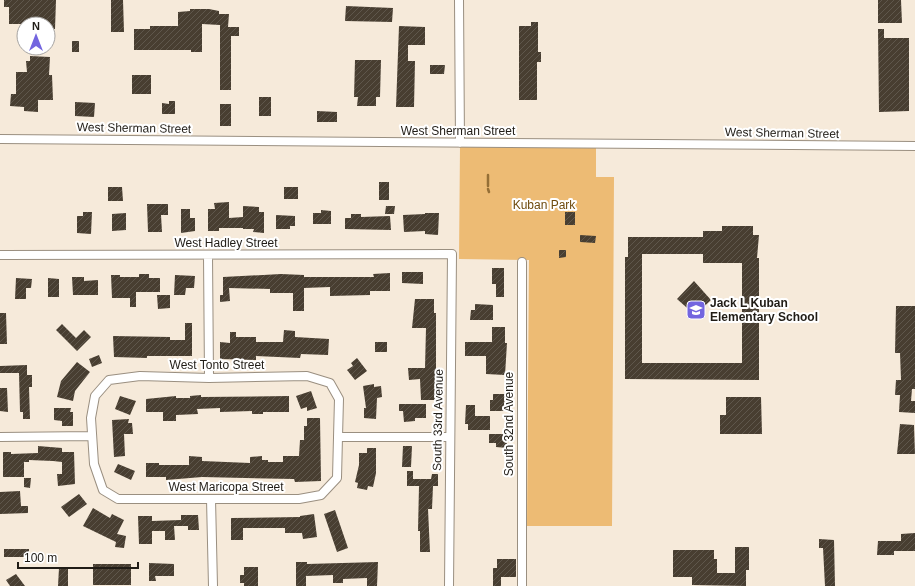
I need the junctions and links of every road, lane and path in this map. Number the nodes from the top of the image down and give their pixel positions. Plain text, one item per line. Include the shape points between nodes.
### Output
1 (459, 0) edge
2 (0, 139) edge
3 (460, 143) junction
4 (915, 146) edge
5 (452, 254) joint
6 (0, 255) edge
7 (208, 255) junction
8 (522, 262) dead end
9 (209, 378) junction
10 (92, 436) junction
11 (0, 437) edge
12 (338, 437) junction
13 (449, 437) junction
14 (211, 499) junction
15 (213, 586) edge
16 (449, 586) edge
17 (522, 586) edge

1 - 3 street
2 - 3 street, West Sherman Street
3 - 4 street, West Sherman Street
5 - 7 street, West Hadley Street
5 - 13 street, South 33rd Avenue
6 - 7 street, West Hadley Street
7 - 9 street
8 - 17 street, South 32nd Avenue
9 - 10 street, West Tonto Street via 140,376 109,380 95,396 91,418
9 - 12 street, West Tonto Street via 307,376 330,383 339,399
10 - 11 street
10 - 14 street, West Maricopa Street via 94,464 103,490 118,498
12 - 13 street
12 - 14 street, West Maricopa Street via 337,478 321,495 298,499
13 - 16 street, South 33rd Avenue
14 - 15 street

